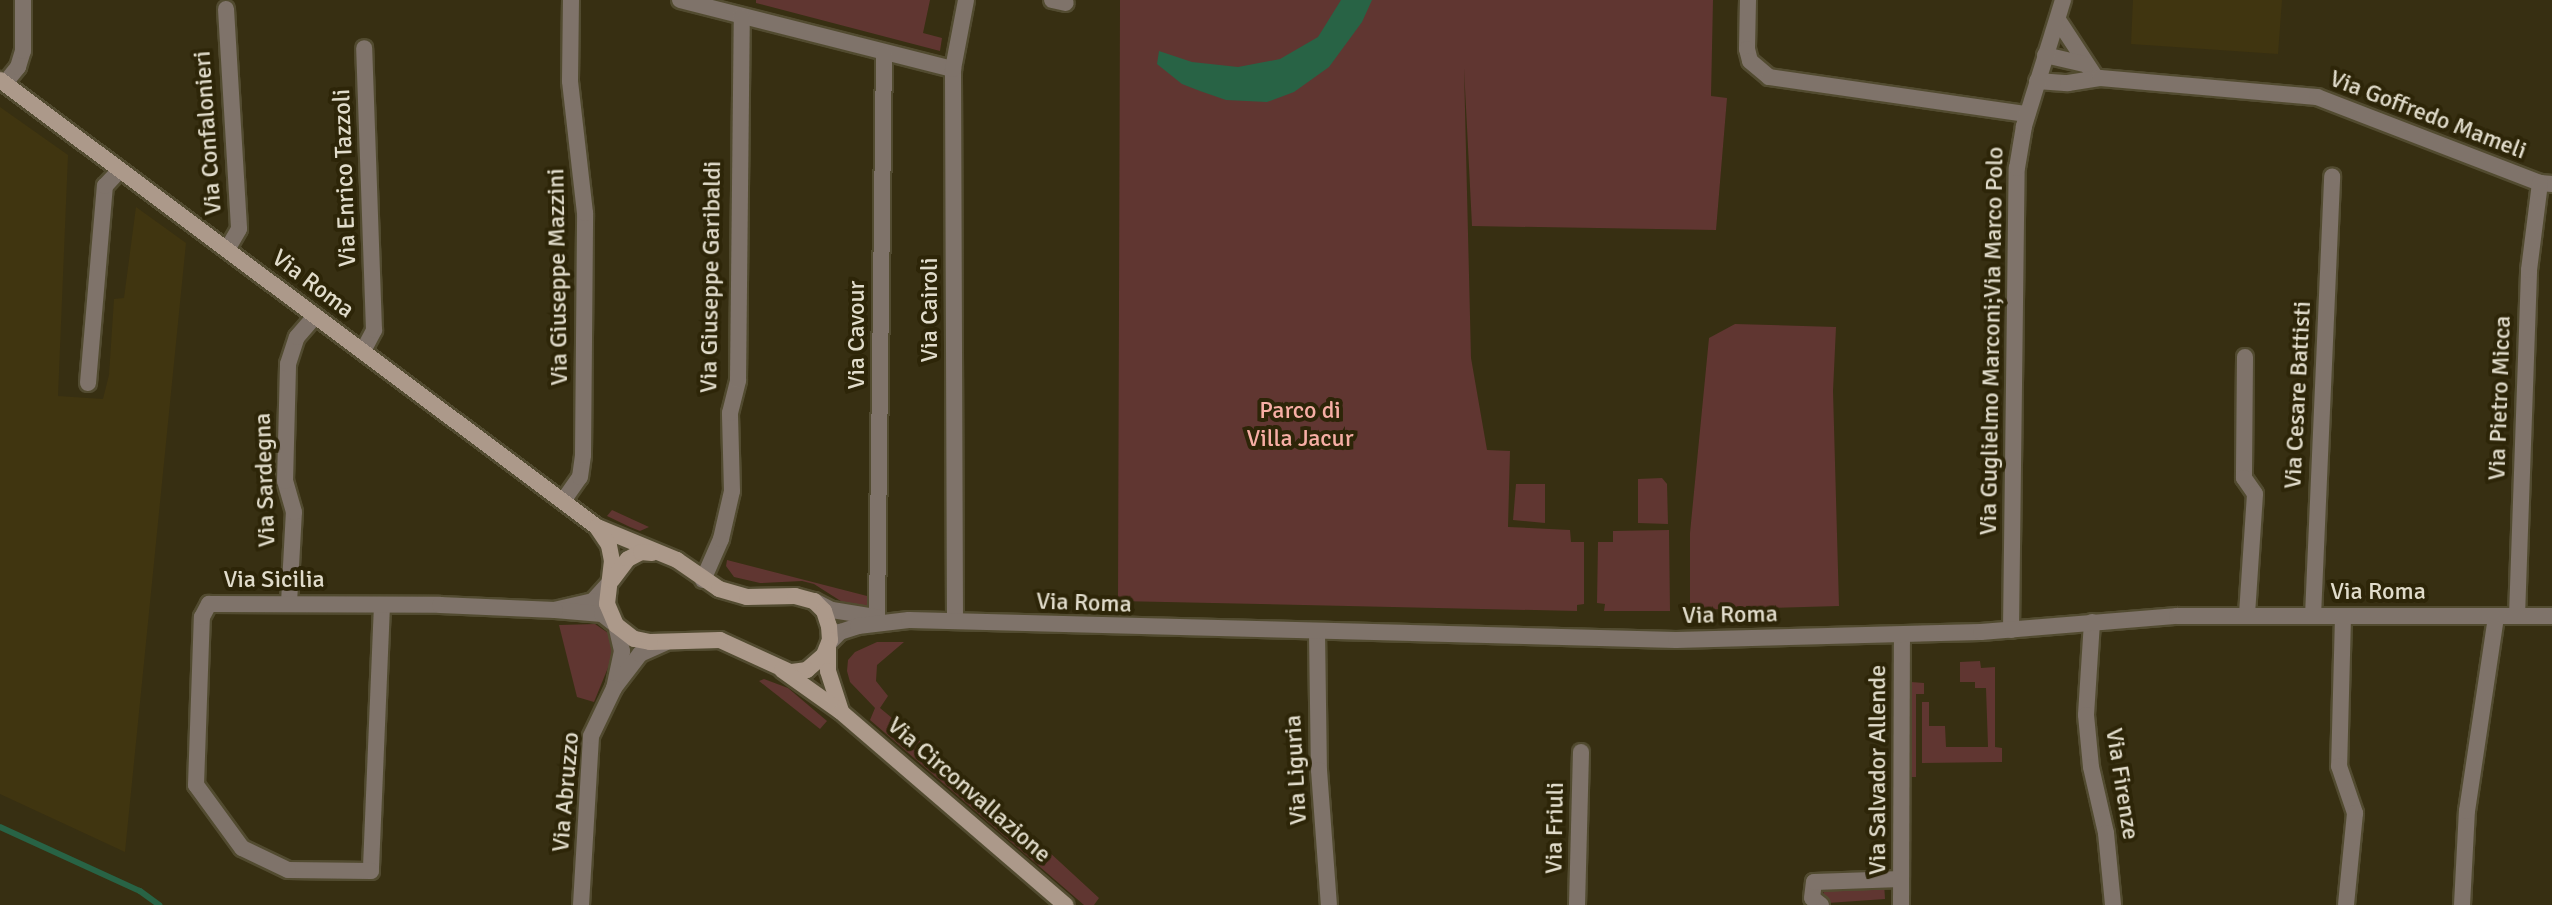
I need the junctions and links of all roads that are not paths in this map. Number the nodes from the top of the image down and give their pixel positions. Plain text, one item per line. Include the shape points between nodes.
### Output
1 (23, 0) edge
2 (571, 0) edge
3 (680, 0) edge
4 (966, 0) edge
5 (1748, 0) edge
6 (2063, 0) edge
7 (226, 9) dead end
8 (742, 17) junction
9 (2058, 20) junction
10 (364, 48) dead end
11 (884, 54) junction
12 (2045, 55) junction
13 (2084, 64) junction
14 (953, 69) junction
15 (2096, 78) junction
16 (2037, 81) junction
17 (2, 82) edge
18 (2027, 114) junction
19 (120, 170) junction
20 (2332, 176) dead end
21 (2546, 184) edge
22 (227, 250) junction
23 (315, 316) junction
24 (363, 351) junction
25 (2245, 357) dead end
26 (88, 383) dead end
27 (563, 501) junction
28 (597, 527) junction
29 (670, 557) junction
30 (703, 580) junction
31 (610, 582) junction
32 (814, 601) junction
33 (289, 603) junction
34 (382, 605) junction
35 (555, 610) junction
36 (2247, 615) junction
37 (2313, 616) junction
38 (2496, 616) junction
39 (2517, 616) junction
40 (2552, 616) edge
41 (877, 617) junction
42 (2343, 617) junction
43 (909, 620) junction
44 (955, 621) junction
45 (2092, 622) junction
46 (616, 625) junction
47 (2011, 630) junction
48 (1317, 632) junction
49 (1902, 635) junction
50 (675, 640) junction
51 (829, 643) junction
52 (778, 667) junction
53 (614, 688) junction
54 (841, 712) junction
55 (1581, 752) dead end
56 (1901, 879) junction
57 (581, 905) edge
58 (1065, 905) edge
59 (1329, 905) edge
60 (1577, 905) edge
61 (1821, 905) edge
62 (1901, 905) edge
63 (2113, 905) edge
64 (2346, 905) edge
65 (2462, 905) edge

1 - 17 street via 23,51 18,67
2 - 27 street, Via Giuseppe Mazzini via 570,81 584,182 583,455 580,477
3 - 8 street
4 - 14 street, Via Cairoli
5 - 18 street via 1750,61 1769,77
6 - 9 street, Via Guglielmo Marconi;Via Marco Polo
7 - 22 street, Via Confalonieri via 239,229
8 - 11 street
8 - 30 street, Via Giuseppe Garibaldi via 732,491 721,539
9 - 12 street, Via Guglielmo Marconi;Via Marco Polo
9 - 13 street
10 - 24 street, Via Enrico Tazzoli via 374,330
11 - 14 street
11 - 41 street, Via Cavour
12 - 13 street
12 - 16 street, Via Guglielmo Marconi;Via Marco Polo
13 - 15 street
14 - 44 street, Via Cairoli
15 - 16 street, Via Goffredo Mameli
15 - 21 street, Via Goffredo Mameli via 2317,97
16 - 18 street, Via Guglielmo Marconi;Via Marco Polo
17 - 19 main road, Via Roma
18 - 47 street, Via Guglielmo Marconi;Via Marco Polo via 2017,168
19 - 22 main road, Via Roma
19 - 26 street via 105,186
20 - 37 street, Via Cesare Battisti
21 - 39 street, Via Pietro Micca via 2529,270
22 - 23 main road, Via Roma
23 - 24 main road, Via Roma
23 - 33 street, Via Sardegna via 297,337 288,364 285,481 294,512
24 - 27 main road, Via Roma
25 - 36 street via 2244,478 2255,494
27 - 28 main road, Via Roma
28 - 29 main road, Via Roma
28 - 31 main road via 609,545
29 - 30 main road, Via Roma
29 - 31 main road via 641,552 628,559
30 - 32 main road, Via Roma via 747,597
31 - 35 street, Via Sicilia via 593,601
31 - 46 main road via 607,604
32 - 41 street, Via Roma via 832,610
32 - 51 main road via 824,611
33 - 34 street, Via Sicilia
33 - 34 street, Via Sicilia via 209,604 202,617 196,737 196,785 242,848 288,870 371,871
34 - 35 street, Via Sicilia
35 - 46 street, Via Sicilia via 602,614
36 - 37 street, Via Roma
36 - 45 street, Via Roma
37 - 42 street, Via Roma
38 - 39 street, Via Roma
38 - 42 street, Via Roma
38 - 65 street via 2467,811
39 - 40 street, Via Roma
41 - 43 street, Via Roma
42 - 64 street via 2339,766 2355,813
43 - 44 street, Via Roma
43 - 51 street, Via Roma via 858,626
44 - 48 street, Via Roma
45 - 47 street, Via Roma
45 - 63 street, Via Firenze via 2086,715
46 - 50 main road via 634,639
46 - 53 street, Via Abruzzo via 622,651
47 - 49 street, Via Roma
48 - 49 street, Via Roma via 1661,640
48 - 59 street, Via Liguria via 1319,770
49 - 56 street, Via Salvador Allende
50 - 52 main road via 720,640
50 - 53 street, Via Abruzzo via 640,654
51 - 52 main road, Via Roma via 807,670
51 - 54 main road via 828,671
52 - 54 main road, Via Circonvallazione
53 - 57 street, Via Abruzzo via 591,736
54 - 58 main road, Via Circonvallazione
55 - 60 street, Via Friuli
56 - 61 street via 1814,882 1812,898
56 - 62 street, Via Salvador Allende

